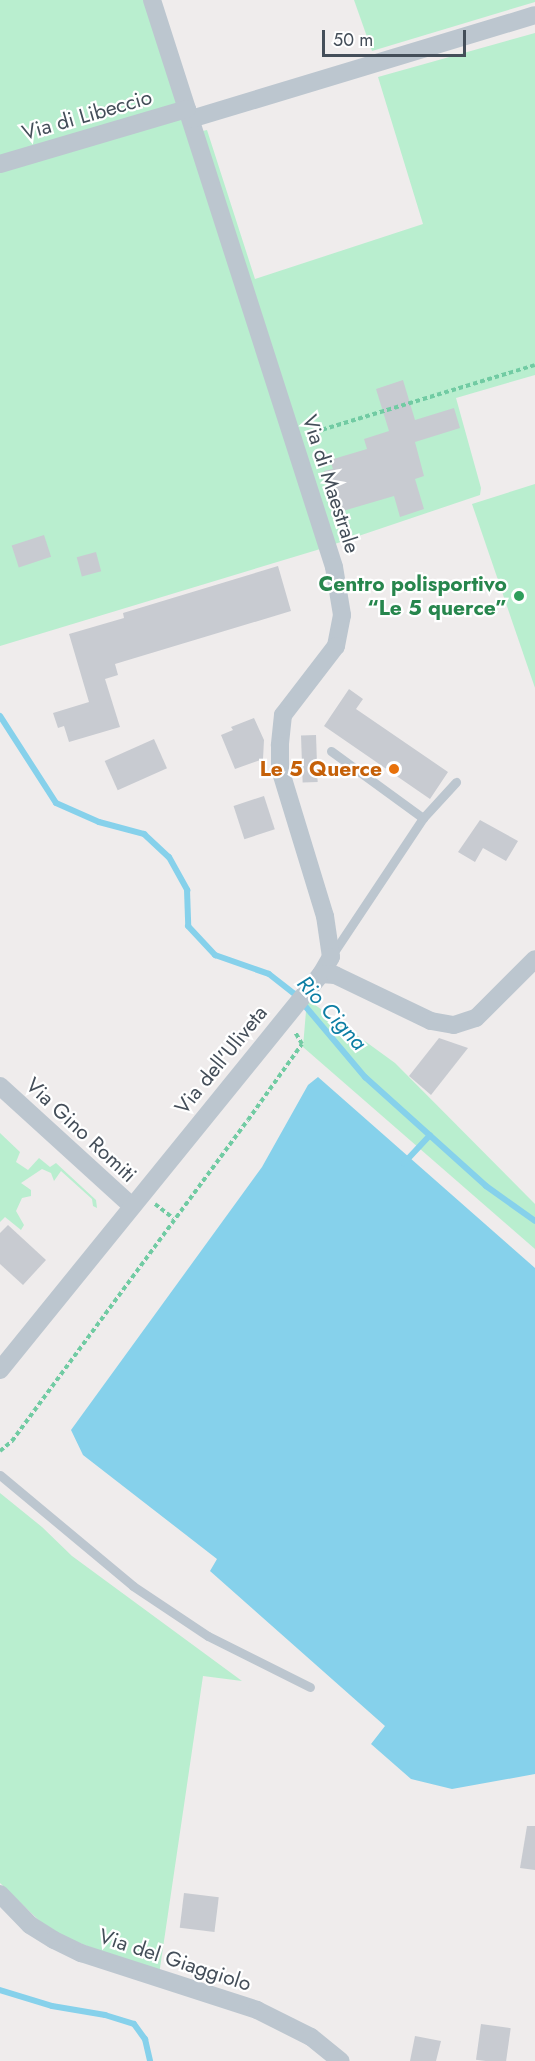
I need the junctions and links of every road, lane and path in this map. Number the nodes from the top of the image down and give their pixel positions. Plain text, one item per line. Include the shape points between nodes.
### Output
1 (152, 0) edge
2 (535, 15) edge
3 (189, 114) junction
4 (0, 164) edge
5 (535, 365) edge
6 (293, 439) junction
7 (331, 750) dead end
8 (456, 782) dead end
9 (423, 818) junction
10 (331, 957) junction
11 (535, 958) edge
12 (315, 981) junction
13 (286, 1015) junction
14 (0, 1086) edge
15 (132, 1206) junction
16 (0, 1370) edge
17 (0, 1451) edge
18 (0, 1475) edge
19 (310, 1686) dead end
20 (0, 1894) edge
21 (341, 2061) edge

1 - 3 street, Via di Maestrale
2 - 3 street, Via di Libeccio
3 - 4 street, Via di Libeccio
3 - 6 street, Via di Maestrale
5 - 6 path
6 - 10 street, Via di Maestrale via 334,567 342,615 336,646 283,715 280,769 325,916
7 - 9 lane
8 - 9 lane
9 - 10 lane
10 - 12 street
11 - 12 street via 476,1018 454,1025 431,1021 335,975
12 - 13 street, Via dell'Uliveta
13 - 15 street, Via dell'Uliveta
13 - 17 path via 302,1044 12,1441
14 - 15 street, Via Gino Romiti
15 - 16 street, Via dell'Uliveta
18 - 19 lane via 133,1586 208,1636
20 - 21 street, Via del Giaggiolo via 30,1925 54,1941 257,2010 311,2037

